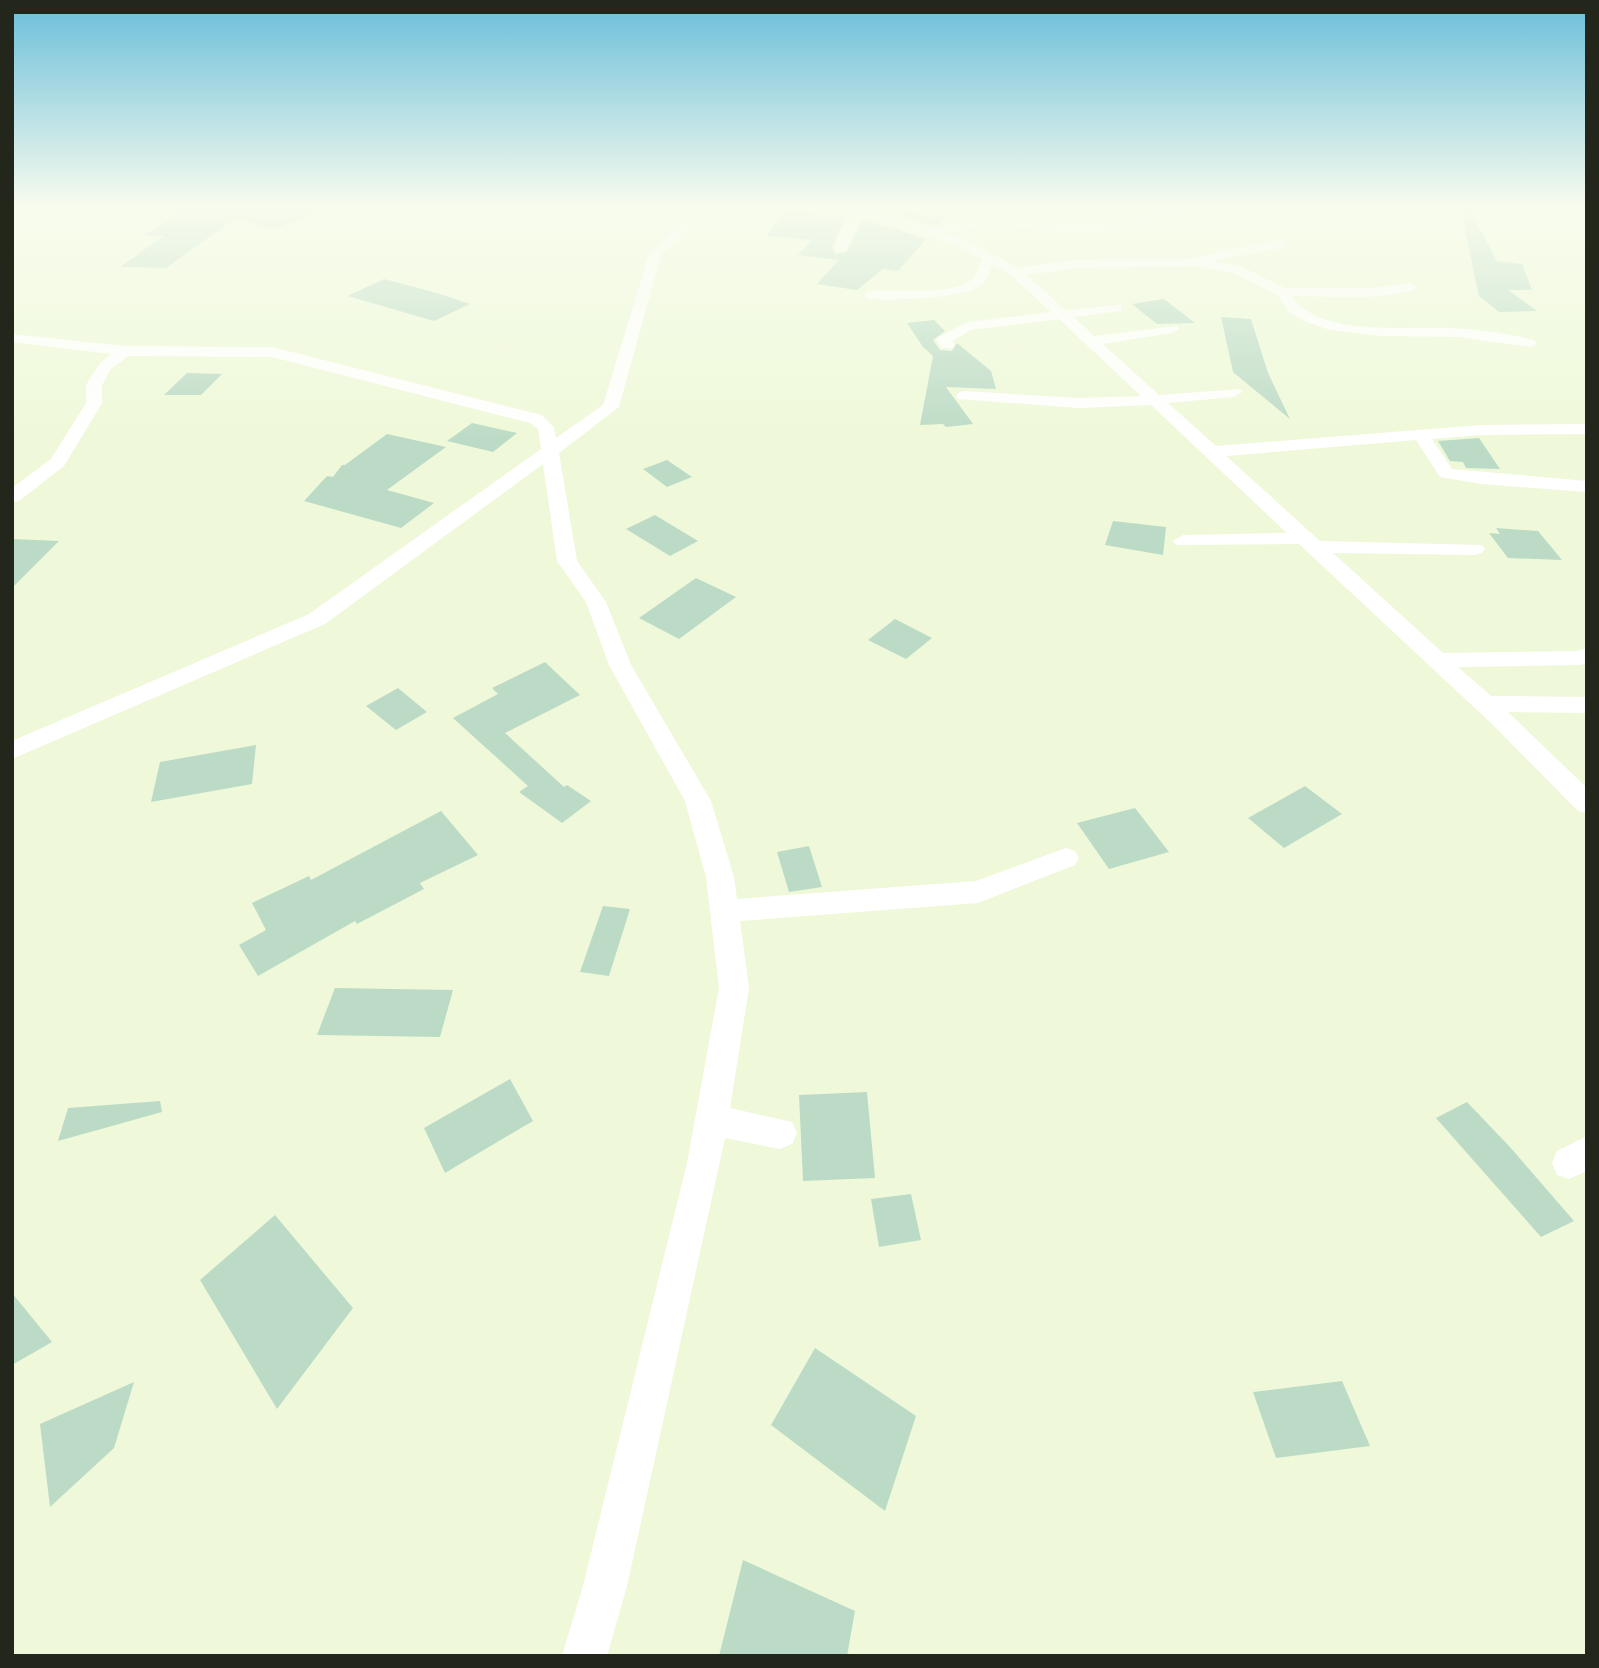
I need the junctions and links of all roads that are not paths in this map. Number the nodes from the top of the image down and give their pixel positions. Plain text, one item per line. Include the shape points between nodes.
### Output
1 (647, 283) edge
2 (976, 283) edge
3 (1027, 283) edge
4 (1264, 283) edge
5 (1410, 287) dead end
6 (1283, 292) junction
7 (870, 295) dead end
8 (1116, 308) dead end
9 (1061, 315) junction
10 (1172, 329) dead end
11 (12, 338) edge
12 (1089, 341) junction
13 (1529, 343) dead end
14 (947, 345) dead end
15 (124, 351) junction
16 (1234, 392) dead end
17 (964, 396) dead end
18 (1151, 398) junction
19 (1587, 429) edge
20 (1421, 435) junction
21 (550, 451) junction
22 (1209, 452) junction
23 (1561, 461) dead end
24 (1561, 482) junction
25 (1587, 487) edge
26 (12, 497) edge
27 (1183, 541) dead end
28 (1311, 543) junction
29 (1475, 549) dead end
30 (1587, 655) edge
31 (1438, 660) junction
32 (1486, 705) junction
33 (1587, 705) edge
34 (12, 751) edge
35 (1587, 804) edge
36 (1066, 858) dead end
37 (724, 911) junction
38 (712, 1120) junction
39 (780, 1133) dead end
40 (584, 1656) edge

1 - 21 street via 611,407
2 - 7 street via 923,295
3 - 9 street
4 - 6 street
5 - 6 street via 1373,292
6 - 13 street via 1292,310 1343,328 1451,332
8 - 9 street
9 - 12 street
9 - 14 street via 967,326 943,340
10 - 12 street
11 - 15 street
12 - 18 street
15 - 21 street via 272,352 536,419 546,427
15 - 26 street via 105,366 94,385 94,403 58,462
16 - 18 street
17 - 18 street via 1078,403
18 - 22 street
19 - 20 street
20 - 22 street
20 - 24 street via 1446,472 1468,478
21 - 34 street via 317,619
21 - 37 street via 567,561 596,602 620,666 698,801 720,877
22 - 28 street
23 - 24 street
24 - 25 street
27 - 28 street
28 - 29 street
28 - 31 street
30 - 31 street
31 - 32 street
32 - 33 street
32 - 35 street
36 - 37 street via 978,892
37 - 38 street via 734,988
38 - 39 street
38 - 40 street via 605,1586

